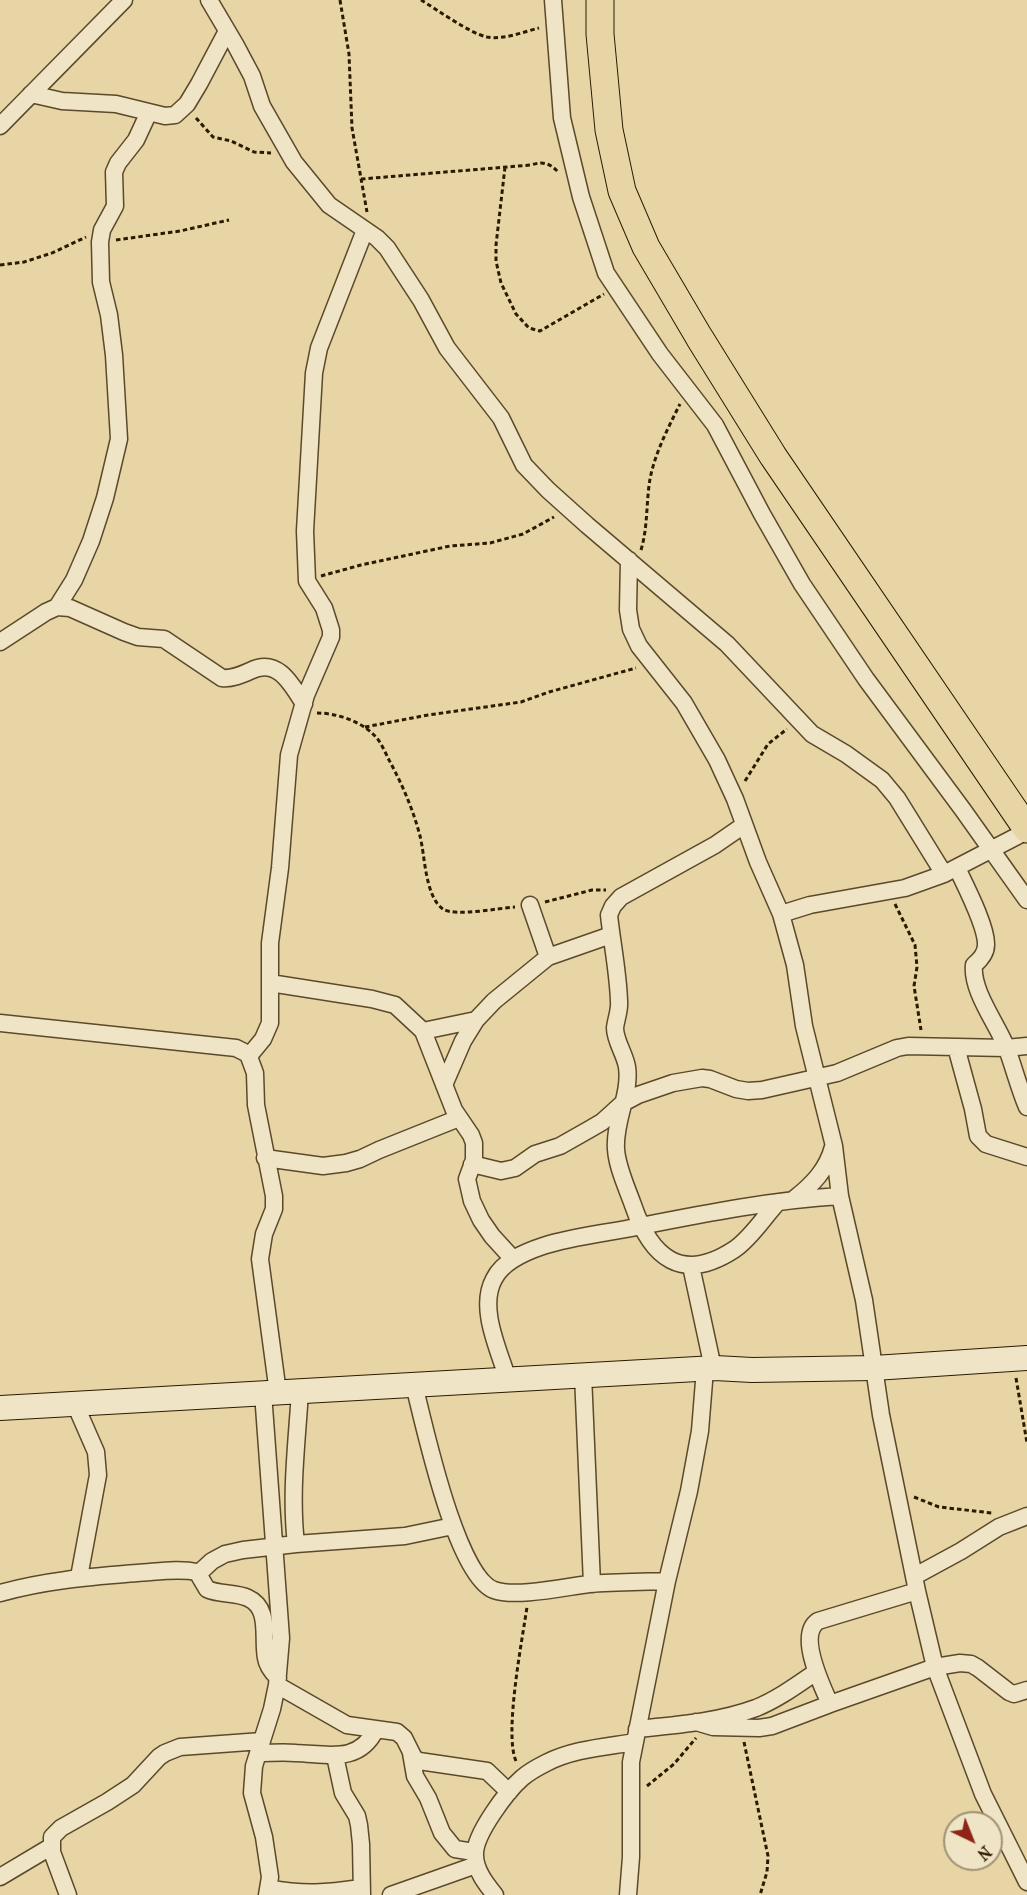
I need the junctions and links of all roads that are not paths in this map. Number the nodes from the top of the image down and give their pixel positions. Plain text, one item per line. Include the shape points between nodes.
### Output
1 (124, 0) edge
2 (209, 0) edge
3 (553, 0) edge
4 (600, 0) edge
5 (227, 31) junction
6 (32, 94) junction
7 (149, 112) junction
8 (0, 126) edge
9 (368, 232) junction
10 (632, 563) junction
11 (57, 607) junction
12 (0, 642) edge
13 (303, 709) junction
14 (744, 825) junction
15 (1027, 830) edge
16 (991, 849) junction
17 (950, 871) junction
18 (1027, 900) edge
19 (530, 905) road end
20 (781, 914) junction
21 (611, 935) junction
22 (548, 957) junction
23 (270, 983) junction
24 (476, 1020) junction
25 (0, 1023) edge
26 (423, 1031) junction
27 (1027, 1046) edge
28 (956, 1047) junction
29 (1006, 1048) junction
30 (249, 1056) junction
31 (815, 1078) junction
32 (444, 1085) junction
33 (623, 1103) junction
34 (1027, 1107) edge
35 (459, 1118) junction
36 (834, 1146) junction
37 (1027, 1157) edge
38 (265, 1158) junction
39 (472, 1164) junction
40 (840, 1196) junction
41 (786, 1200) junction
42 (640, 1226) junction
43 (513, 1259) junction
44 (691, 1266) junction
45 (1020, 1358) edge
46 (709, 1368) junction
47 (874, 1368) junction
48 (583, 1375) junction
49 (508, 1380) junction
50 (414, 1385) junction
51 (280, 1392) junction
52 (75, 1404) junction
53 (0, 1408) edge
54 (1022, 1518) edge
55 (453, 1526) junction
56 (296, 1544) junction
57 (275, 1547) junction
58 (199, 1573) junction
59 (79, 1576) junction
60 (667, 1581) junction
61 (592, 1584) junction
62 (916, 1584) junction
63 (0, 1593) edge
64 (935, 1668) junction
65 (816, 1672) junction
66 (277, 1681) junction
67 (1027, 1690) edge
68 (830, 1704) junction
69 (701, 1724) junction
70 (376, 1729) junction
71 (636, 1736) junction
72 (260, 1747) junction
73 (411, 1753) junction
74 (335, 1756) junction
75 (509, 1792) junction
76 (52, 1846) junction
77 (478, 1865) junction
78 (0, 1877) edge
79 (1027, 1881) edge
80 (424, 1889) edge
81 (268, 1892) edge
82 (362, 1892) edge
83 (68, 1895) edge
84 (392, 1895) edge
85 (477, 1895) edge
86 (495, 1895) edge
87 (628, 1895) edge

1 - 6 street
2 - 5 street
3 - 16 street via 562,118 581,197 606,273 660,354 715,425 762,514 866,679
4 - 15 main road via 609,130 622,191 646,247 773,456
5 - 7 street via 186,104 175,115
5 - 9 street via 252,76 261,106 289,153 329,206
6 - 7 street
6 - 8 street
7 - 11 street via 114,172 115,206 101,236 101,282 114,355 119,439 91,541
9 - 10 street via 387,248 447,348 501,418 524,465
9 - 13 street via 319,348 314,374 305,531 307,581 324,608 331,638
10 - 14 street via 628,610 631,629 639,646 684,703 717,760
10 - 17 street via 727,644 812,734 882,780
11 - 12 street
11 - 13 street via 70,608 138,637 164,639 222,678 266,666 276,669 285,676
13 - 23 street via 289,755 270,943
14 - 20 street
14 - 21 street via 621,897 609,915
15 - 16 street
16 - 17 street
16 - 18 street
17 - 20 street via 888,892
17 - 29 street via 971,898 987,944 982,958 974,965 974,978
19 - 22 street
20 - 31 street via 795,965
21 - 22 street
21 - 33 street via 620,1002 615,1029 627,1067
22 - 24 street
23 - 26 street via 394,1005
23 - 30 street via 268,1031
24 - 26 street
24 - 32 street
25 - 30 street via 236,1048
26 - 32 street
27 - 29 street
28 - 29 street
28 - 31 street via 897,1048
28 - 37 street via 978,1136 986,1144
29 - 34 street
30 - 38 street via 255,1073
31 - 33 street via 748,1091 710,1078 693,1079 656,1088
31 - 36 street
32 - 35 street
33 - 39 street via 596,1125 515,1168 501,1172
33 - 42 street via 616,1149
35 - 38 street via 346,1163 323,1166
35 - 39 street via 474,1143
36 - 40 street
36 - 41 street via 830,1158 807,1188
38 - 51 street via 274,1209 260,1259
39 - 43 street via 467,1179 472,1201 486,1228
40 - 41 street
40 - 47 street via 864,1300
41 - 42 street
41 - 44 street via 736,1248 717,1259
42 - 43 street via 543,1246
42 - 44 street via 666,1258
43 - 49 street via 498,1272 487,1297 492,1330
44 - 46 street
45 - 47 street
46 - 47 street
46 - 48 street
46 - 60 street via 689,1491
47 - 62 street
48 - 49 street
48 - 61 street
49 - 50 street
50 - 51 street
50 - 55 street
51 - 52 street
51 - 56 street
51 - 57 street
52 - 53 street
52 - 59 street via 96,1452 98,1475
54 - 62 street via 999,1527
55 - 56 street via 405,1536
55 - 61 street via 478,1577 488,1587 503,1592 529,1592
56 - 57 street
57 - 58 street via 225,1554
57 - 66 street via 281,1638
58 - 59 street
58 - 66 street via 207,1589 249,1598 258,1606 263,1618 266,1658
59 - 63 street
60 - 61 street
60 - 71 street
62 - 64 street
62 - 65 street via 812,1625 811,1655
64 - 67 street via 971,1664 1009,1692
64 - 68 street
64 - 79 street via 983,1794
65 - 68 street
65 - 69 street via 758,1707
66 - 70 street via 347,1725
66 - 72 street
68 - 69 street via 772,1726
69 - 71 street
70 - 73 street via 397,1732
70 - 74 street via 359,1749
71 - 75 street via 546,1763 523,1777
71 - 87 street via 631,1762
72 - 74 street
72 - 76 street via 180,1747 165,1753 124,1792 61,1828 52,1837
72 - 81 street via 252,1793 264,1837 270,1877
73 - 75 street via 419,1761 487,1771
73 - 77 street via 415,1776 442,1833 454,1849
74 - 82 street via 343,1793 359,1825
75 - 77 street via 488,1822
76 - 78 street
76 - 83 street
77 - 80 street
77 - 85 street
77 - 86 street
80 - 84 street
81 - 82 street

